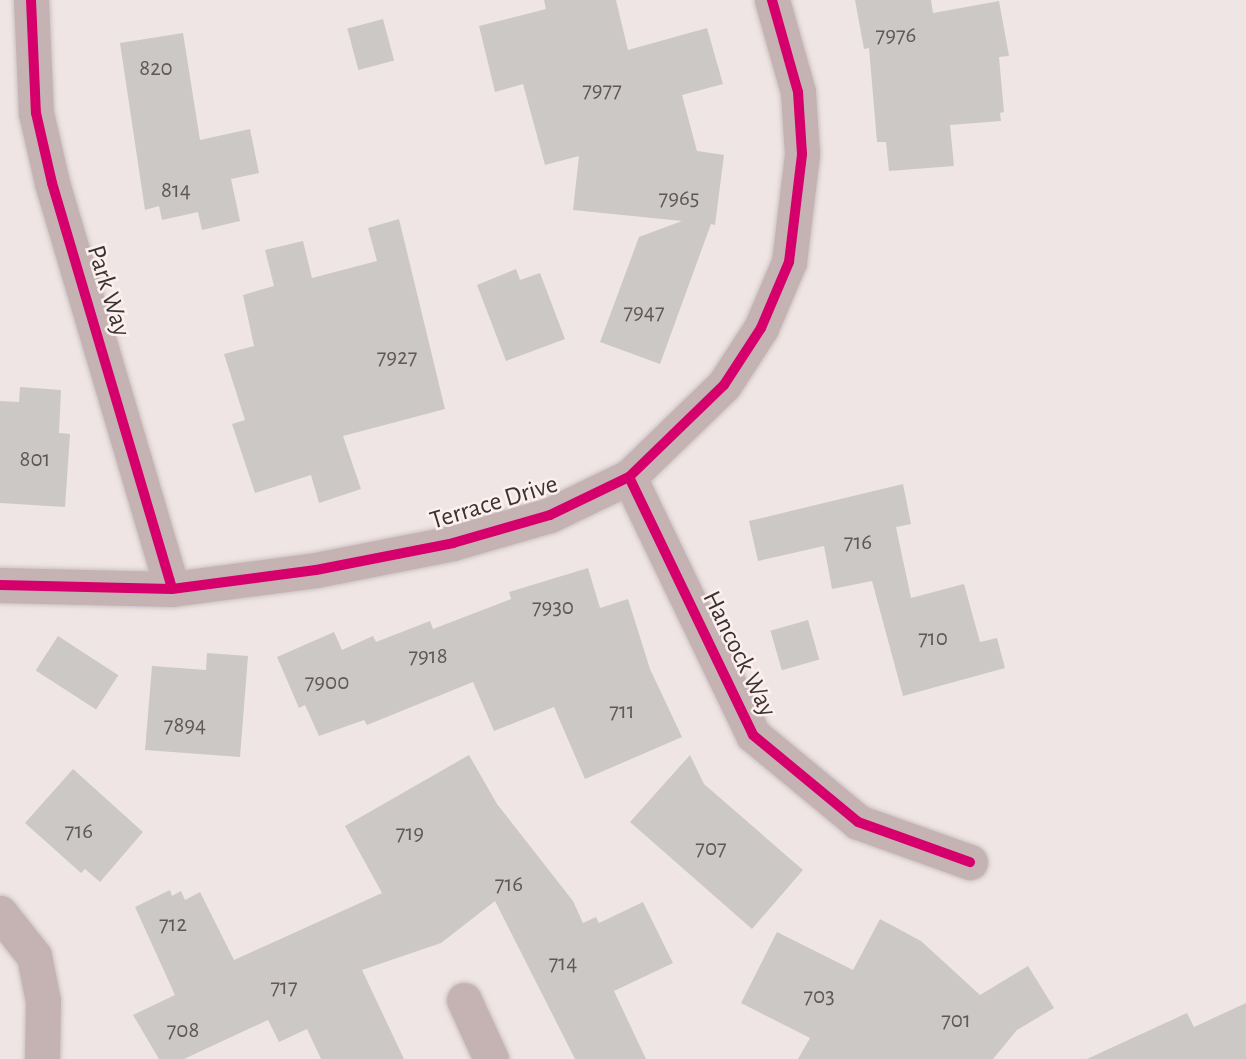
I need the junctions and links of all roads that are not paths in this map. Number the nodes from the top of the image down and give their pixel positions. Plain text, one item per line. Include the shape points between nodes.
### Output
1 (32, 0) edge
2 (772, 0) edge
3 (629, 477) junction
4 (0, 585) edge
5 (172, 589) junction
6 (970, 862) dead end
7 (0, 913) edge
8 (464, 1000) dead end
9 (42, 1059) edge
10 (491, 1059) edge

1 - 5 street, Park Way via 30,39 37,113 52,183
2 - 3 street, Terrace Drive via 798,92 802,154 789,262 761,328 724,385
3 - 5 street, Terrace Drive via 550,515 453,542 316,570
3 - 6 street, Hancock Way via 753,735 858,822
4 - 5 street, Terrace Drive
7 - 9 street via 34,956 43,1001
8 - 10 street

